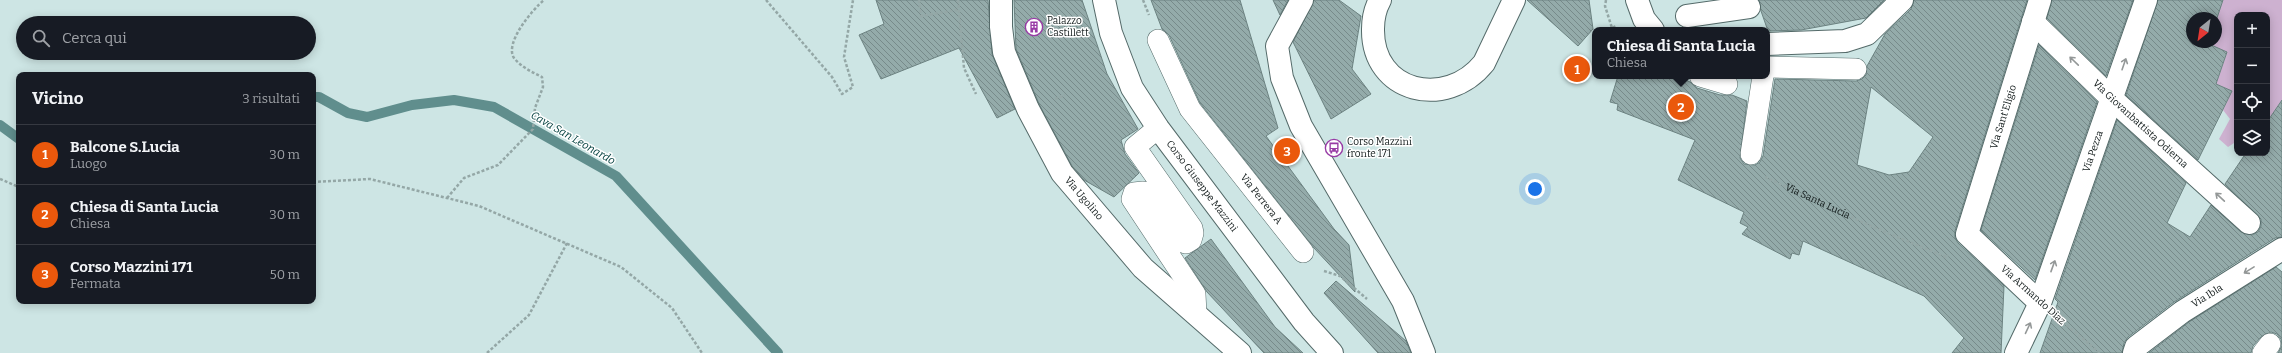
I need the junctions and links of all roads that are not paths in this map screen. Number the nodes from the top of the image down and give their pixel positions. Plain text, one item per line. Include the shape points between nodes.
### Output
1 (1001, 0) edge
2 (1104, 0) edge
3 (1302, 0) edge
4 (1380, 0) edge
5 (1514, 0) edge
6 (1637, 0) edge
7 (1902, 0) edge
8 (2040, 0) edge
9 (2146, 0) edge
10 (1749, 7) dead end
11 (1688, 16) dead end
12 (2033, 22) junction
13 (1651, 27) edge
14 (1158, 40) dead end
15 (1770, 44) edge
16 (1770, 67) edge
17 (1856, 69) dead end
18 (1710, 79) edge
19 (1763, 79) edge
20 (1727, 84) dead end
21 (2112, 99) junction
22 (1158, 128) junction
23 (1751, 154) road end
24 (2249, 224) dead end
25 (1967, 234) joint
26 (2282, 249) edge
27 (1303, 252) road end
28 (2040, 303) junction
29 (1196, 314) junction
30 (2135, 350) edge
31 (1240, 353) edge
32 (1332, 353) edge
33 (1424, 353) edge
34 (2016, 353) edge

1 - 29 street, Via Ugolino via 1004,52 1028,109 1062,173 1143,268
2 - 22 street, Corso Giuseppe Mazzini via 1111,33 1132,88
3 - 33 street via 1277,46 1282,78 1301,126 1403,301
4 - 5 street via 1373,20 1373,39 1383,65 1400,82 1420,90 1432,91 1452,88 1477,72 1484,63
6 - 13 street via 1644,19
7 - 15 street via 1867,34 1839,42
8 - 12 street, Via Sant'Eligio
21 -> 9 street, Via Pezza
10 - 11 street
21 -> 12 street, Via Giovanbattista Odierna
12 - 25 street, Via Sant'Eligio
14 - 27 street, Via Perrera A via 1190,109
16 - 17 street
18 - 20 street
19 - 23 street
24 -> 21 street, Via Giovanbattista Odierna
28 -> 21 street, Via Pezza
22 - 29 street via 1135,147 1192,228 1194,233 1191,240 1186,243 1177,240 1143,192 1134,193 1132,199 1195,294
22 - 32 street, Corso Giuseppe Mazzini via 1304,322
25 - 28 street, Via Armando Diaz
26 -> 30 street, Via Ibla via 2182,312
34 -> 28 street, Via Pezza
29 - 31 street, Via Ugolino

